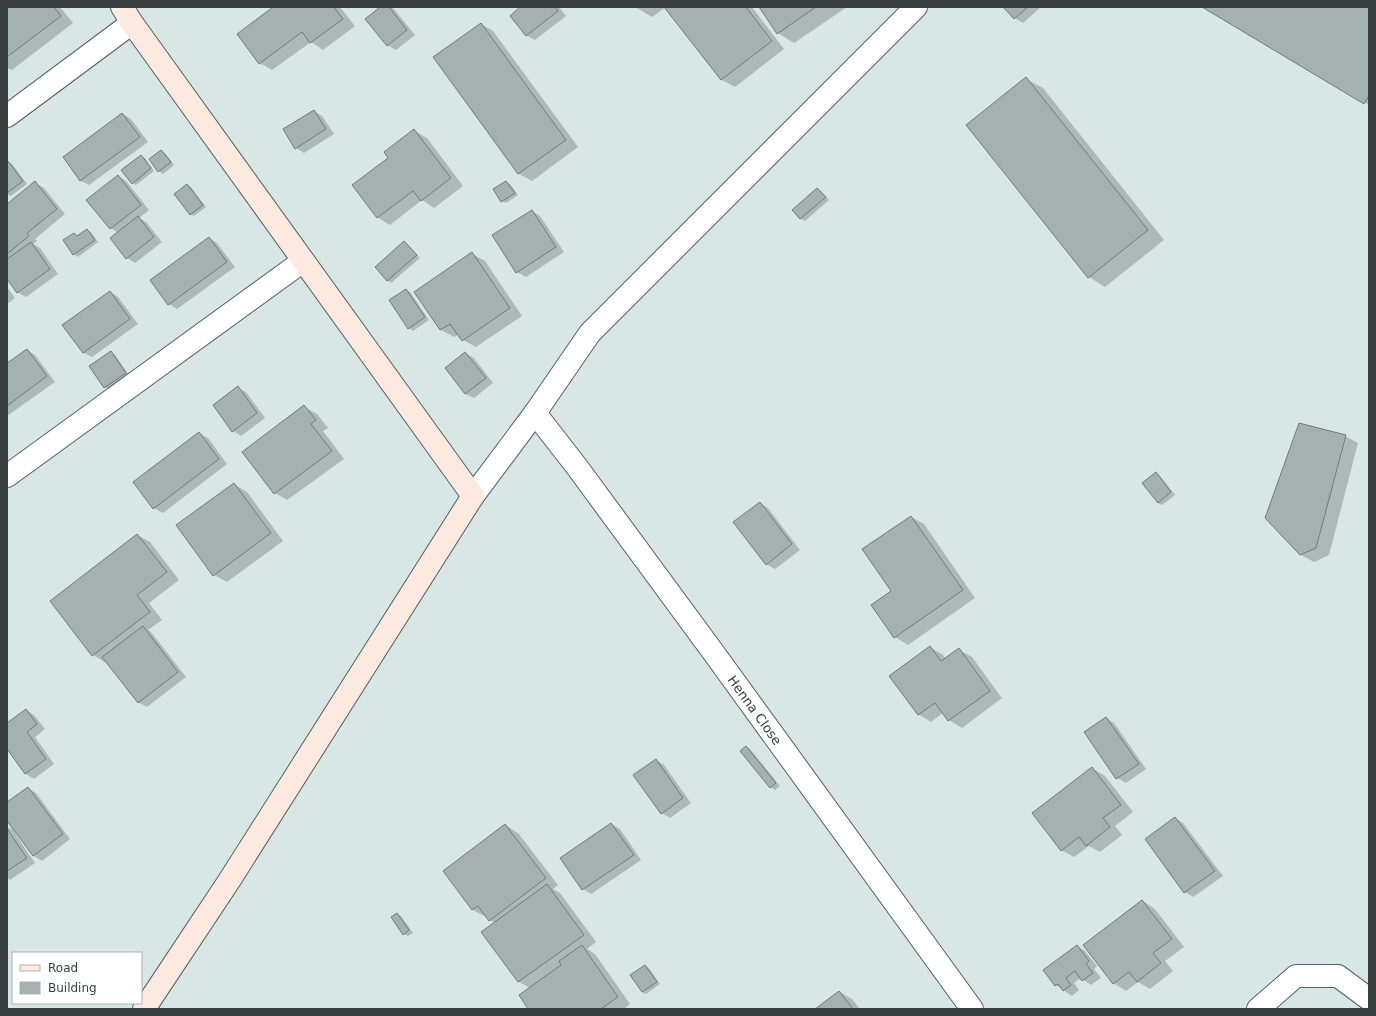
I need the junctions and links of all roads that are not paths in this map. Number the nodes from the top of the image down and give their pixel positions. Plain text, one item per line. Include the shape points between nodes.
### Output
1 (916, 7) edge
2 (127, 15) edge
3 (7, 116) edge
4 (303, 261) junction
5 (535, 413) junction
6 (7, 476) edge
7 (473, 496) junction
8 (1369, 999) edge
9 (144, 1009) edge
10 (972, 1009) edge
11 (1258, 1009) edge

1 - 5 street via 590,333
2 - 3 street
2 - 4 street
4 - 6 street
4 - 7 street
5 - 7 street
5 - 10 street, Henna Close via 721,663
7 - 9 street via 229,881
8 - 11 street via 1338,976 1296,976

